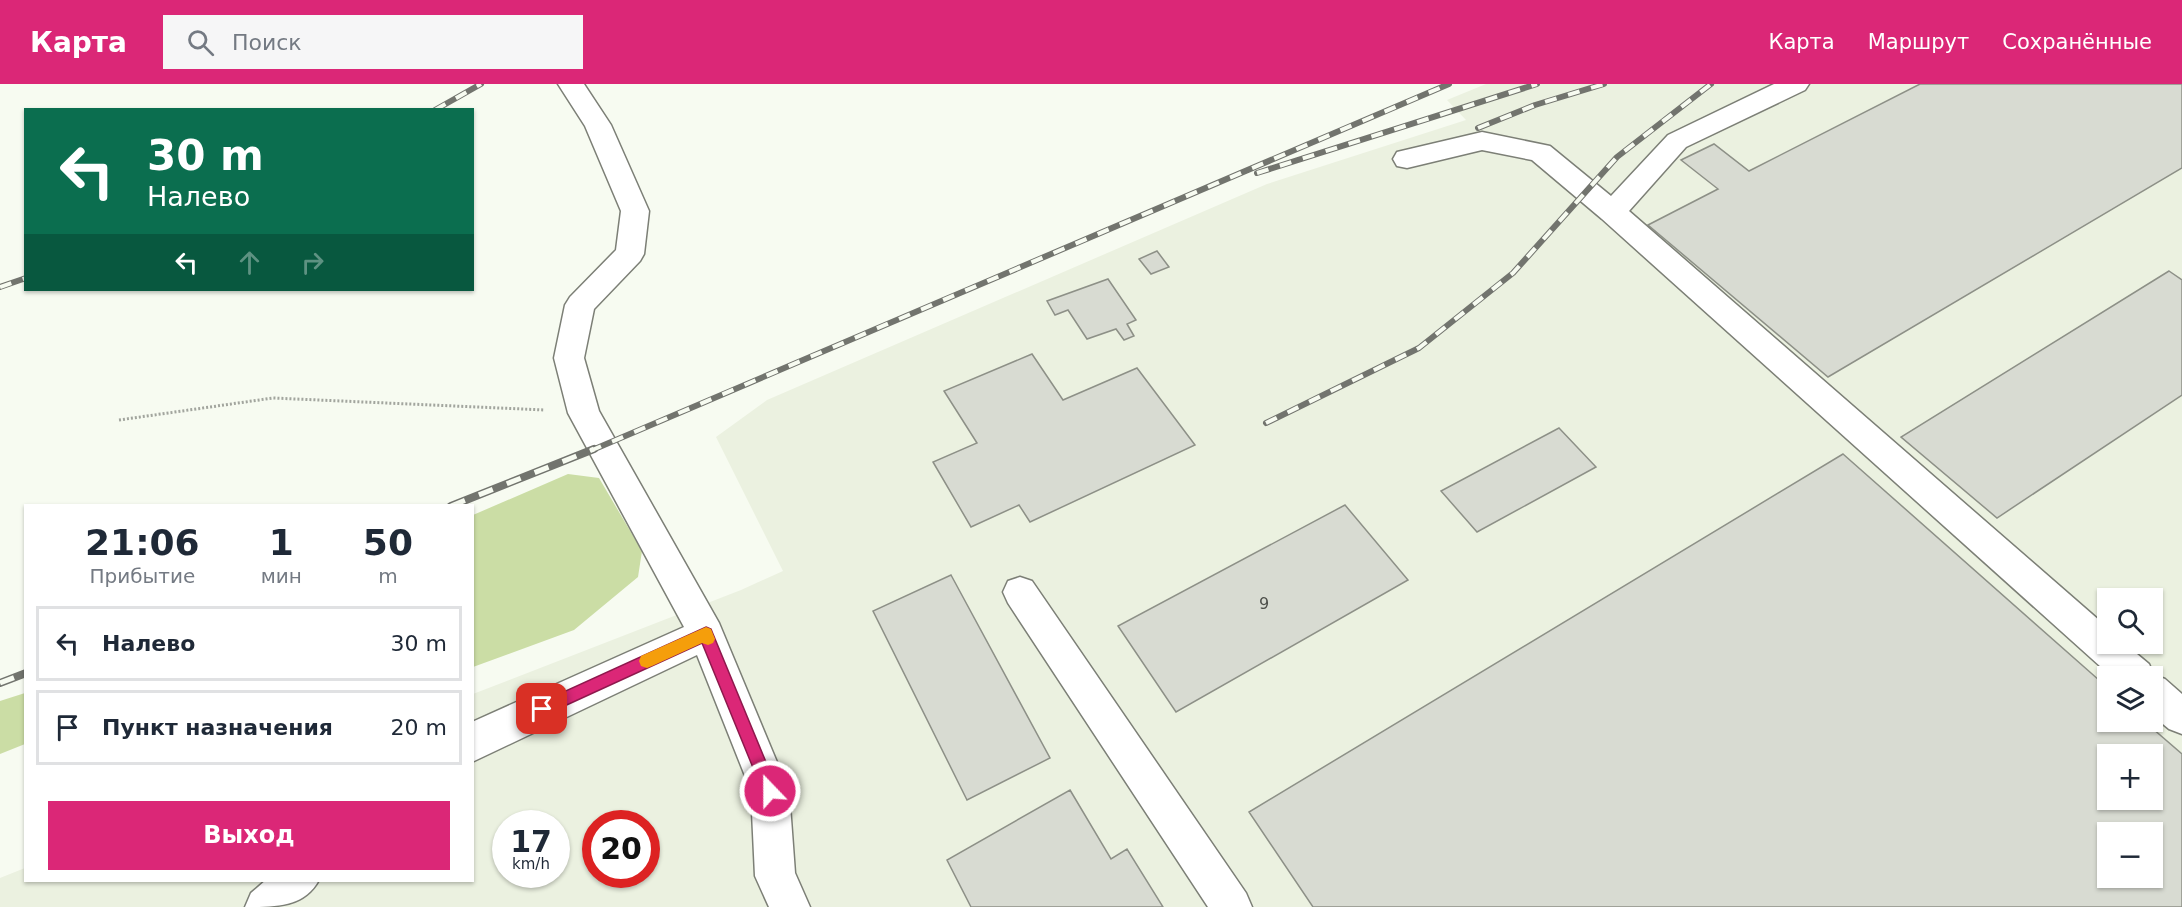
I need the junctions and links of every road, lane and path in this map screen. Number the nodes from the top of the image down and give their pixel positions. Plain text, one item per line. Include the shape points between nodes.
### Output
1 (571, 84) edge
2 (1796, 84) edge
3 (1407, 159) dead end
4 (1612, 212) junction
5 (584, 413) junction
6 (119, 420) dead end
7 (1020, 592) dead end
8 (706, 634) junction
9 (2125, 666) edge
10 (2163, 701) edge
11 (2182, 717) edge
12 (474, 742) edge
13 (296, 882) edge
14 (265, 907) edge
15 (790, 907) edge
16 (1232, 907) edge

1 - 5 lane via 598,125 635,212 630,254 580,305 569,358
2 - 4 lane via 1677,141
3 - 4 lane via 1482,141 1540,153
4 - 9 lane
5 - 6 path via 273,398
5 - 8 lane
7 - 16 lane
8 - 12 lane
8 - 15 lane via 770,791 775,876
10 - 11 lane
13 - 14 lane

